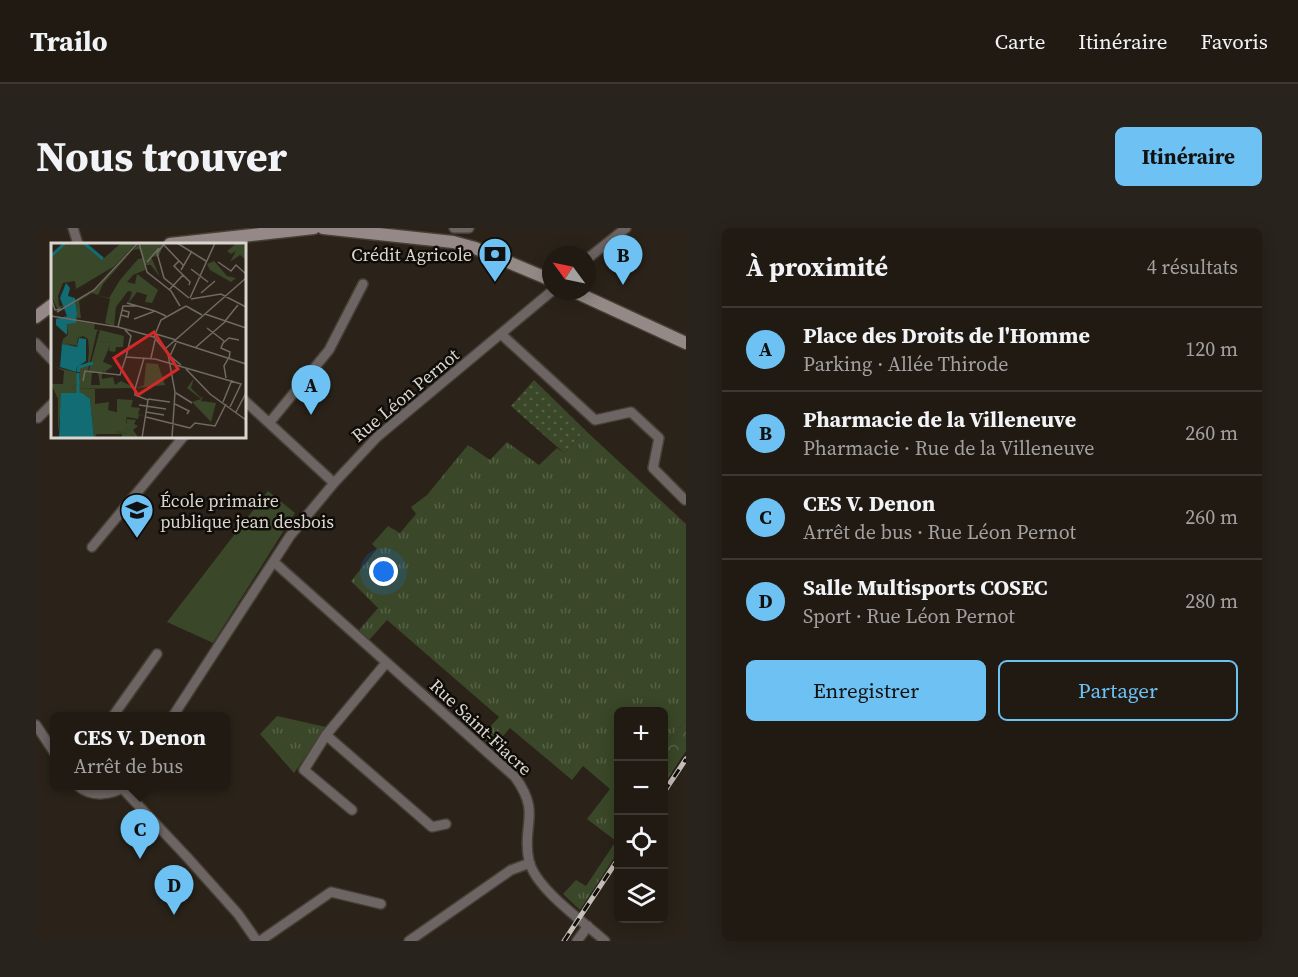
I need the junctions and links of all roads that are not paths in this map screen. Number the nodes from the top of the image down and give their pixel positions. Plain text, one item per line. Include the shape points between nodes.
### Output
1 (73, 228) edge
2 (314, 228) edge
3 (323, 228) edge
4 (339, 228) edge
5 (454, 228) edge
6 (469, 228) edge
7 (626, 228) edge
8 (293, 229) edge
9 (78, 243) edge
10 (178, 243) edge
11 (596, 252) edge
12 (542, 276) edge
13 (363, 284) dead end
14 (542, 300) edge
15 (593, 300) edge
16 (51, 306) edge
17 (36, 317) edge
18 (502, 335) junction
19 (36, 343) edge
20 (686, 343) edge
21 (51, 359) edge
22 (246, 402) edge
23 (51, 405) edge
24 (38, 418) dead end
25 (270, 422) junction
26 (182, 438) edge
27 (334, 483) junction
28 (685, 500) edge
29 (92, 547) dead end
30 (274, 562) junction
31 (157, 654) dead end
32 (386, 663) junction
33 (116, 712) edge
34 (176, 712) edge
35 (36, 725) edge
36 (326, 735) junction
37 (50, 746) edge
38 (88, 790) edge
39 (113, 790) edge
40 (123, 790) edge
41 (352, 810) dead end
42 (446, 824) dead end
43 (530, 863) junction
44 (381, 904) dead end
45 (588, 926) junction
46 (258, 941) edge
47 (409, 941) edge
48 (577, 941) edge
49 (605, 941) edge

1 - 9 street
2 - 8 main road
3 - 4 main road
4 - 12 main road via 453,242
5 - 6 street
7 - 11 street
8 - 10 main road
13 - 25 street via 329,350
14 - 18 street, Rue Léon Pernot
15 - 20 main road
16 - 17 main road
18 - 27 street, Rue Léon Pernot via 376,437
18 - 28 street via 595,420 632,412 659,438 653,468
19 - 21 street
22 - 25 street
23 - 24 street
25 - 27 street
26 - 29 street
27 - 30 street, Rue Léon Pernot
30 - 32 street, Rue Saint-Fiacre
30 - 34 street, Rue Léon Pernot
31 - 33 street
32 - 36 street
32 - 43 street, Rue Saint-Fiacre via 515,777 531,806
35 - 37 street
36 - 41 street via 304,770
36 - 42 street via 432,827
38 - 39 street via 97,794
40 - 46 street via 193,863
43 - 45 street via 536,876 558,900
43 - 47 street via 511,870
44 - 46 street via 331,892
45 - 48 street
45 - 49 street

